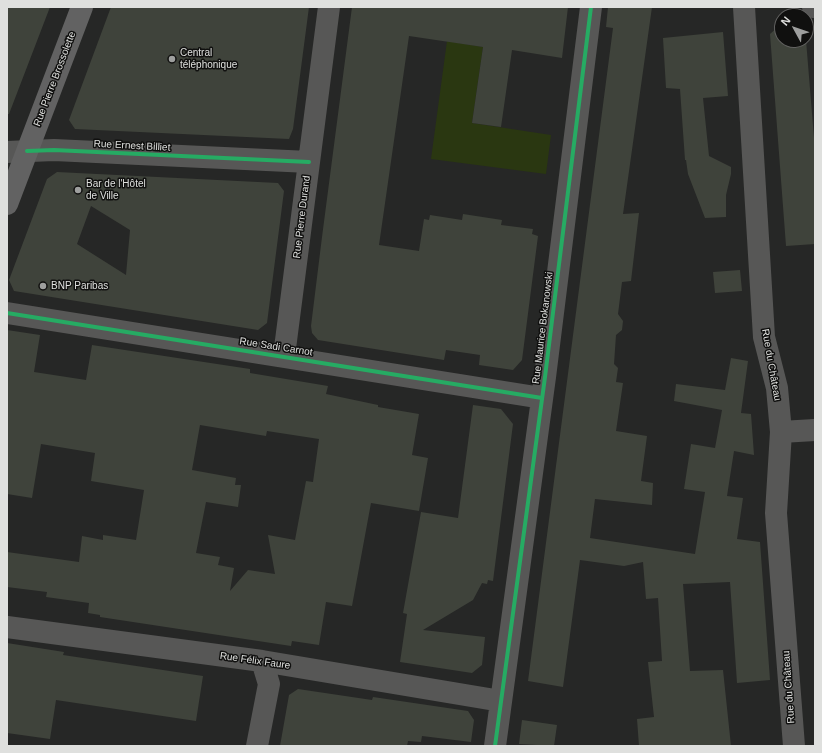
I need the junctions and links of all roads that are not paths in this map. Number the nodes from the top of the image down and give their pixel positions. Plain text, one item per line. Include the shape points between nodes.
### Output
1 (82, 7) edge
2 (329, 7) edge
3 (591, 7) edge
4 (744, 7) edge
5 (17, 151) edge
6 (308, 162) junction
7 (7, 204) edge
8 (7, 313) edge
9 (284, 356) junction
10 (542, 398) junction
11 (815, 430) edge
12 (781, 432) junction
13 (7, 627) edge
14 (262, 661) junction
15 (501, 701) junction
16 (257, 746) edge
17 (495, 746) edge
18 (794, 746) edge

1 - 5 main road, Rue Pierre Brossolette
2 - 6 street, Rue Pierre Durand
3 - 10 street, Rue Maurice Bokanowski
4 - 12 street, Rue du Château via 764,336 777,388
5 - 6 street, Rue Ernest Billiet via 54,150
5 - 7 main road, Rue Pierre Brossolette
6 - 9 street, Rue Pierre Durand
8 - 9 street, Rue Sadi Carnot
9 - 10 street, Rue Sadi Carnot
10 - 15 street, Rue Maurice Bokanowski
11 - 12 street
12 - 18 street, Rue du Château via 776,513
13 - 14 street, Rue Félix Faure
14 - 15 street, Rue Félix Faure
14 - 16 street via 270,684
15 - 17 street, Rue Maurice Bokanowski

